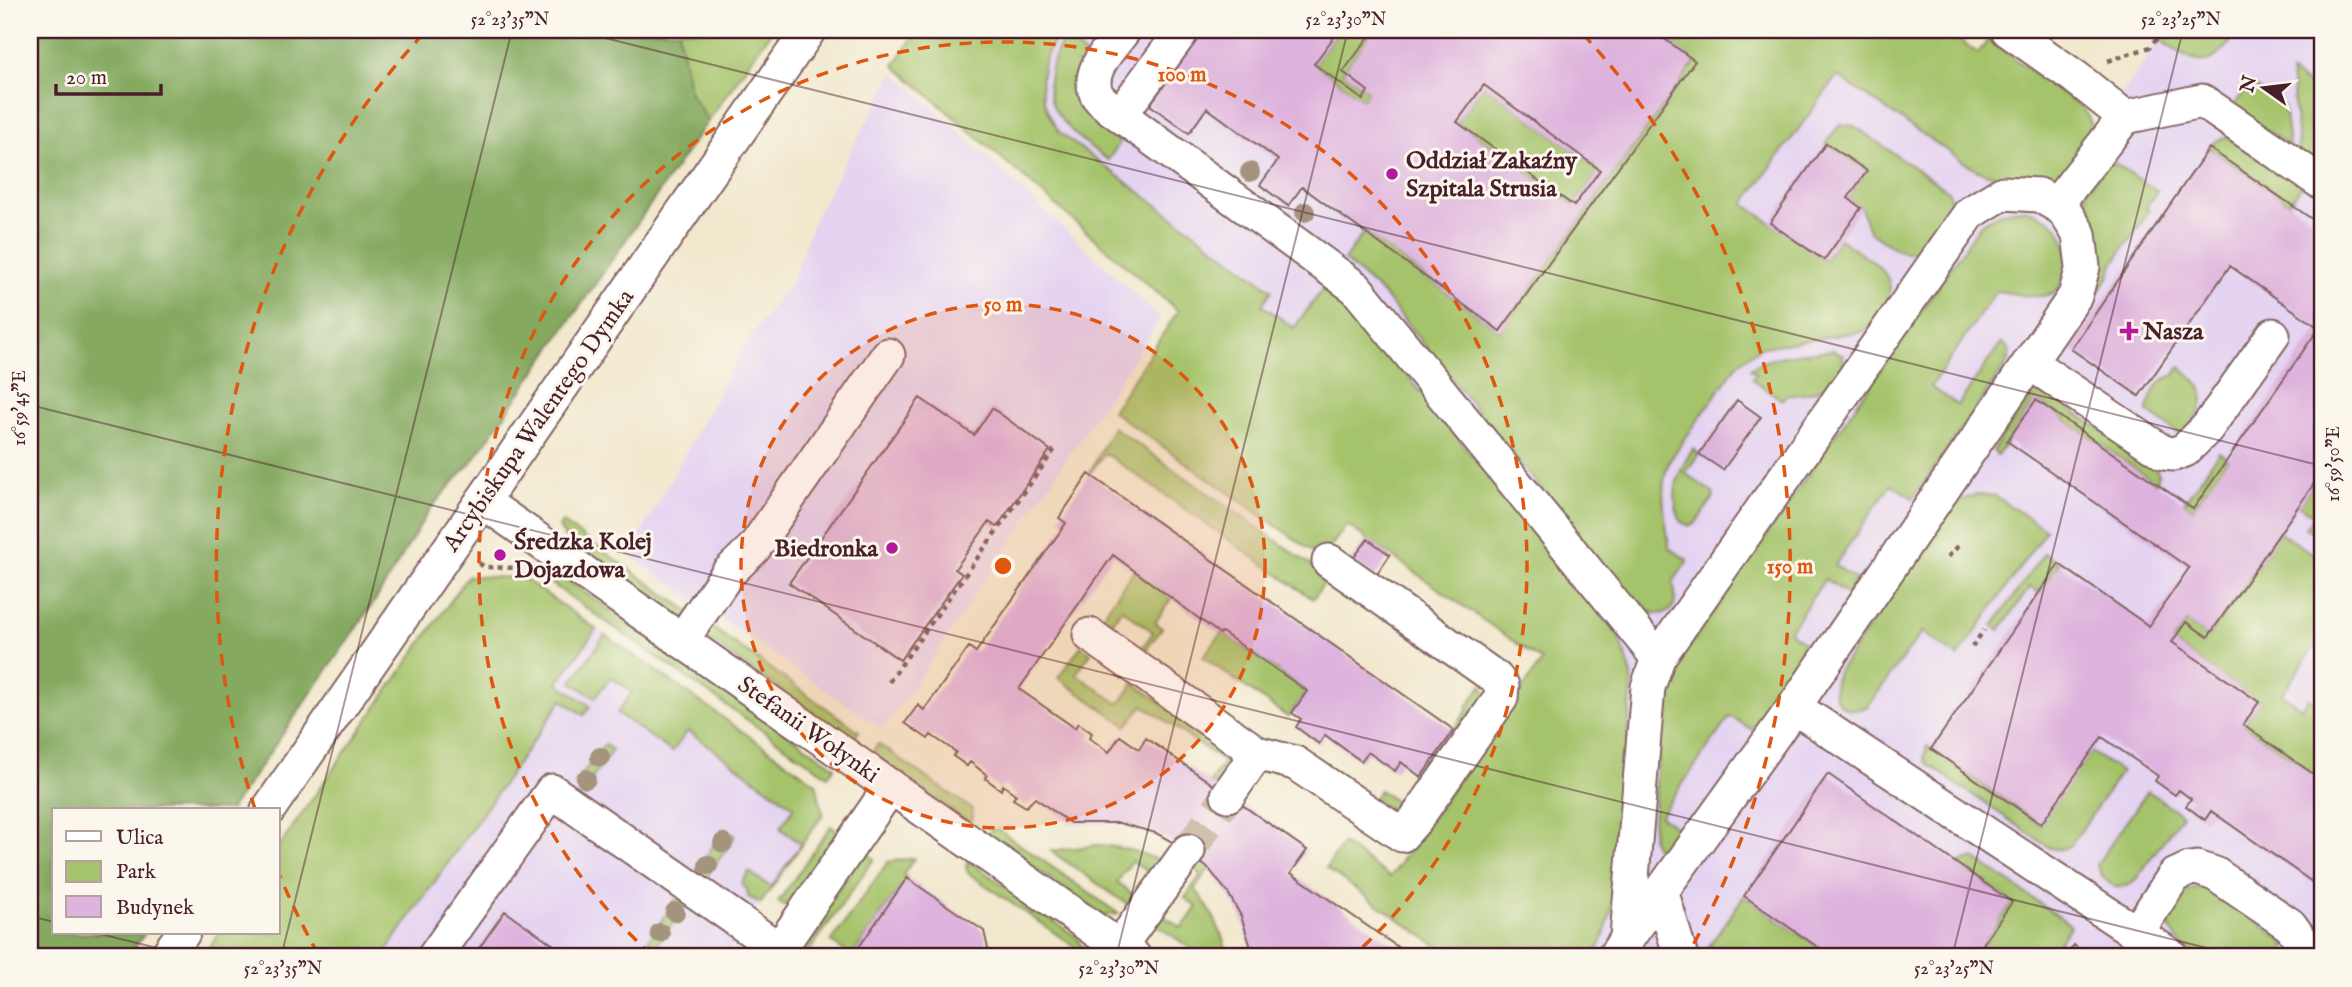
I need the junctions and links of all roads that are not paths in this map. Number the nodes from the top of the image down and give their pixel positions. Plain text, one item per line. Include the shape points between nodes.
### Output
1 (809, 30) edge
2 (1124, 30) edge
3 (1183, 30) edge
4 (2008, 30) edge
5 (2109, 104) junction
6 (1120, 115) junction
7 (2322, 183) edge
8 (2056, 205) junction
9 (2273, 335) dead end
10 (888, 355) dead end
11 (2030, 363) junction
12 (482, 501) junction
13 (1329, 561) dead end
14 (1090, 635) dead end
15 (682, 640) junction
16 (1658, 658) junction
17 (1794, 707) junction
18 (1257, 753) junction
19 (891, 786) junction
20 (1228, 795) tunnel mouth
21 (269, 808) edge
22 (1188, 851) tunnel mouth
23 (1661, 890) junction
24 (2137, 932) junction
25 (182, 934) edge
26 (1620, 947) edge
27 (777, 953) edge
28 (1122, 954) edge
29 (166, 957) edge
30 (434, 957) edge
31 (1681, 957) edge
32 (2173, 957) edge
33 (2304, 957) edge

1 - 12 street, Arcybiskupa Walentego Dymka
2 - 6 street via 1098,64 1095,81 1098,96
3 - 6 street
4 - 5 street
5 - 7 street via 2202,101
5 - 8 street
6 - 16 street via 1356,289
8 - 11 street via 2080,234 2083,267 2076,296
8 - 16 street via 2039,195 2003,193 1970,213
9 - 11 street via 2207,428 2185,450 2174,454 2164,453
10 - 15 street via 754,548 729,573
11 - 17 street
12 - 15 street, Stefanii Wołynki
12 - 21 street, Arcybiskupa Walentego Dymka
13 - 18 street via 1496,678 1502,686 1501,698 1402,835 1294,763
14 - 18 street
15 - 19 street, Stefanii Wołynki
16 - 26 street via 1648,687
17 - 23 street
17 - 24 street
18 - 20 street
19 - 27 street
19 - 28 street, Stefanii Wołynki
22 - 28 street
23 - 26 street
23 - 31 street
24 - 32 street
24 - 33 street via 2174,876 2197,868 2215,874 2290,925 2304,944
25 - 29 street
27 - 30 street via 552,791

